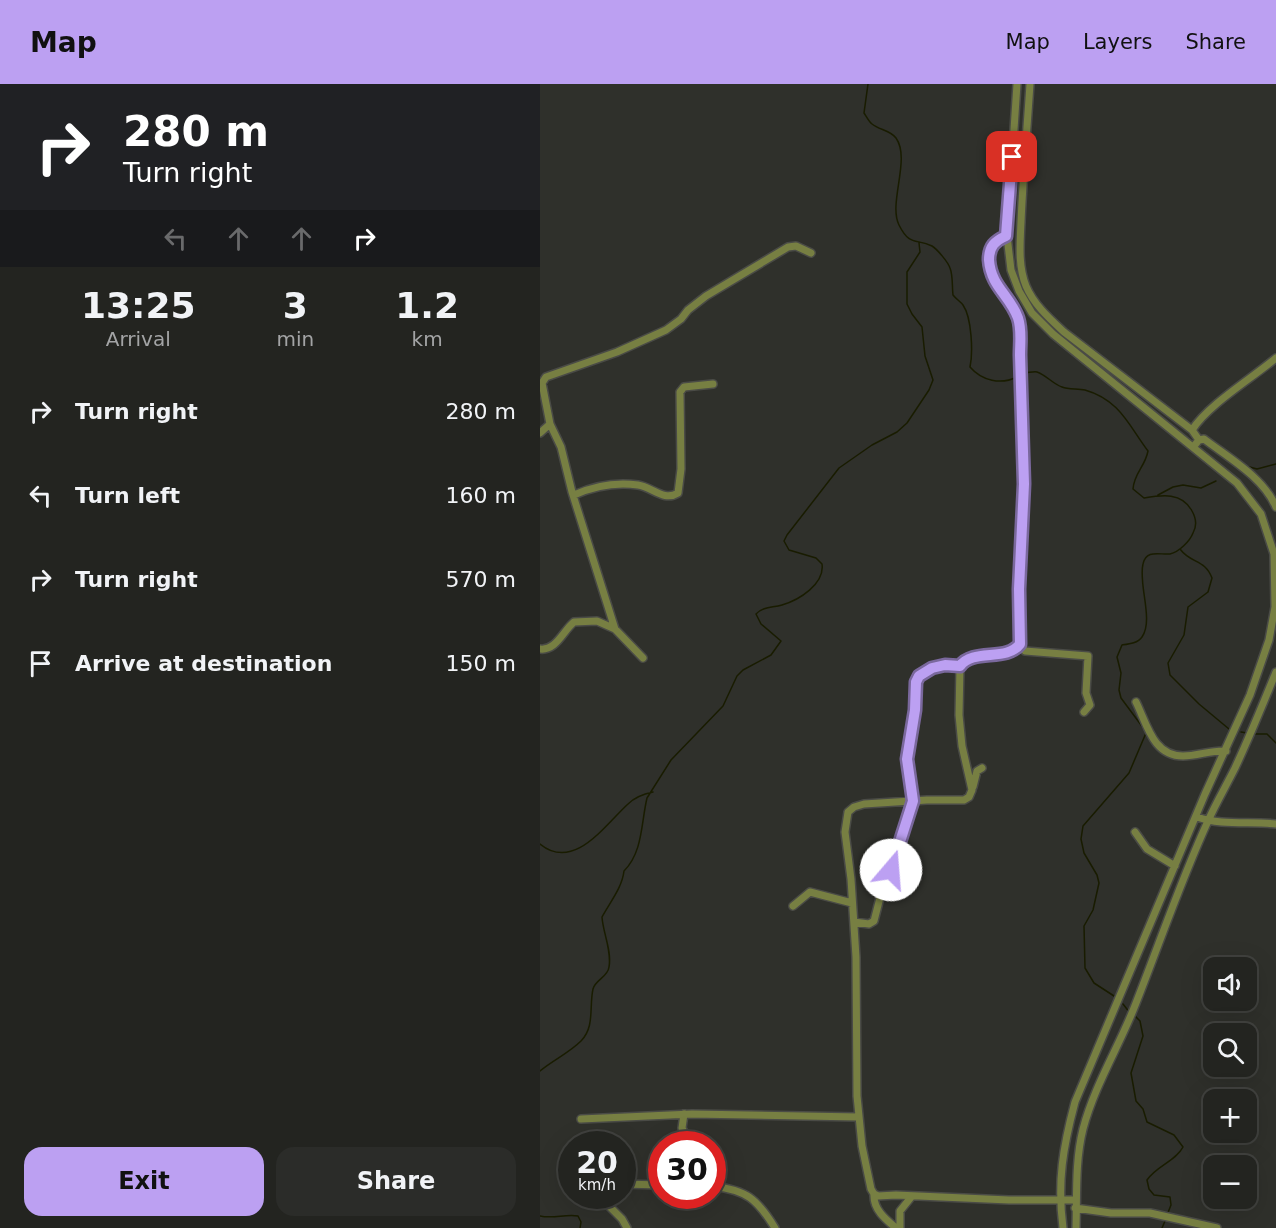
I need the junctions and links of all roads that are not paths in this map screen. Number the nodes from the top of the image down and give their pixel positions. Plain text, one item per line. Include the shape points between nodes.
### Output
1 (1017, 84) edge
2 (1030, 84) edge
3 (1006, 236) junction
4 (811, 254) dead end
5 (1276, 358) edge
6 (713, 384) dead end
7 (550, 424) junction
8 (1192, 430) junction
9 (540, 433) edge
10 (1196, 443) junction
11 (574, 495) junction
12 (1276, 507) edge
13 (615, 629) junction
14 (1020, 644) junction
15 (540, 650) edge
16 (643, 658) dead end
17 (960, 666) junction
18 (1276, 672) edge
19 (1136, 702) dead end
20 (1084, 712) dead end
21 (1226, 751) junction
22 (982, 768) dead end
23 (972, 790) junction
24 (913, 801) junction
25 (1197, 817) junction
26 (1208, 821) junction
27 (1276, 824) edge
28 (1135, 832) dead end
29 (1175, 866) junction
30 (852, 903) junction
31 (793, 906) dead end
32 (854, 922) junction
33 (684, 1114) junction
34 (859, 1117) junction
35 (580, 1119) dead end
36 (684, 1131) edge
37 (726, 1187) edge
38 (873, 1194) junction
39 (912, 1196) junction
40 (1060, 1199) junction
41 (1076, 1200) junction
42 (1075, 1208) junction
43 (612, 1209) edge
44 (627, 1228) edge
45 (775, 1228) edge
46 (898, 1228) edge
47 (1063, 1228) edge
48 (1076, 1228) edge
49 (1217, 1228) edge

1 - 3 street
2 - 8 street via 1020,246 1026,286 1064,332
3 - 10 street via 1011,270 1032,313 1053,334
3 - 14 street via 995,241 989,254 994,281 1017,315 1021,333 1024,509
4 - 7 street via 796,246 788,247 706,296 666,330 546,377 542,383
5 - 8 street via 1220,402
6 - 11 street via 684,387 680,392 678,493 669,497 639,485 624,485 595,486
7 - 9 street
7 - 11 street via 561,447
8 - 10 street
10 - 12 street via 1204,440 1255,479
10 - 21 street via 1238,483 1261,514 1274,554 1273,624 1250,696
11 - 13 street
13 - 15 street via 597,621 574,622 553,647
13 - 16 street
14 - 17 street via 1014,651 967,659
14 - 20 street via 1025,651 1088,656 1086,693 1090,705
17 - 23 street via 961,735
17 - 24 street via 932,668 916,682 907,759
18 - 26 street
19 - 21 street via 1150,735 1163,750 1183,756
21 - 25 street
22 - 23 street via 977,771
23 - 24 street via 964,800
24 - 30 street via 864,804 848,812 844,832
24 - 32 street via 874,921
25 - 26 street
25 - 29 street
26 - 27 street
26 - 41 street via 1089,1111 1080,1146
28 - 29 street via 1147,849
29 - 40 street via 1075,1102 1063,1148
30 - 31 street via 810,892
30 - 32 street
32 - 34 street
33 - 34 street
33 - 35 street
33 - 36 street
34 - 38 street
37 - 45 street via 745,1192 761,1206
38 - 39 street
38 - 46 street via 883,1218
39 - 40 street
39 - 46 street via 900,1210
40 - 41 street
40 - 47 street
41 - 42 street
42 - 48 street
42 - 49 street via 1150,1213
43 - 44 street

